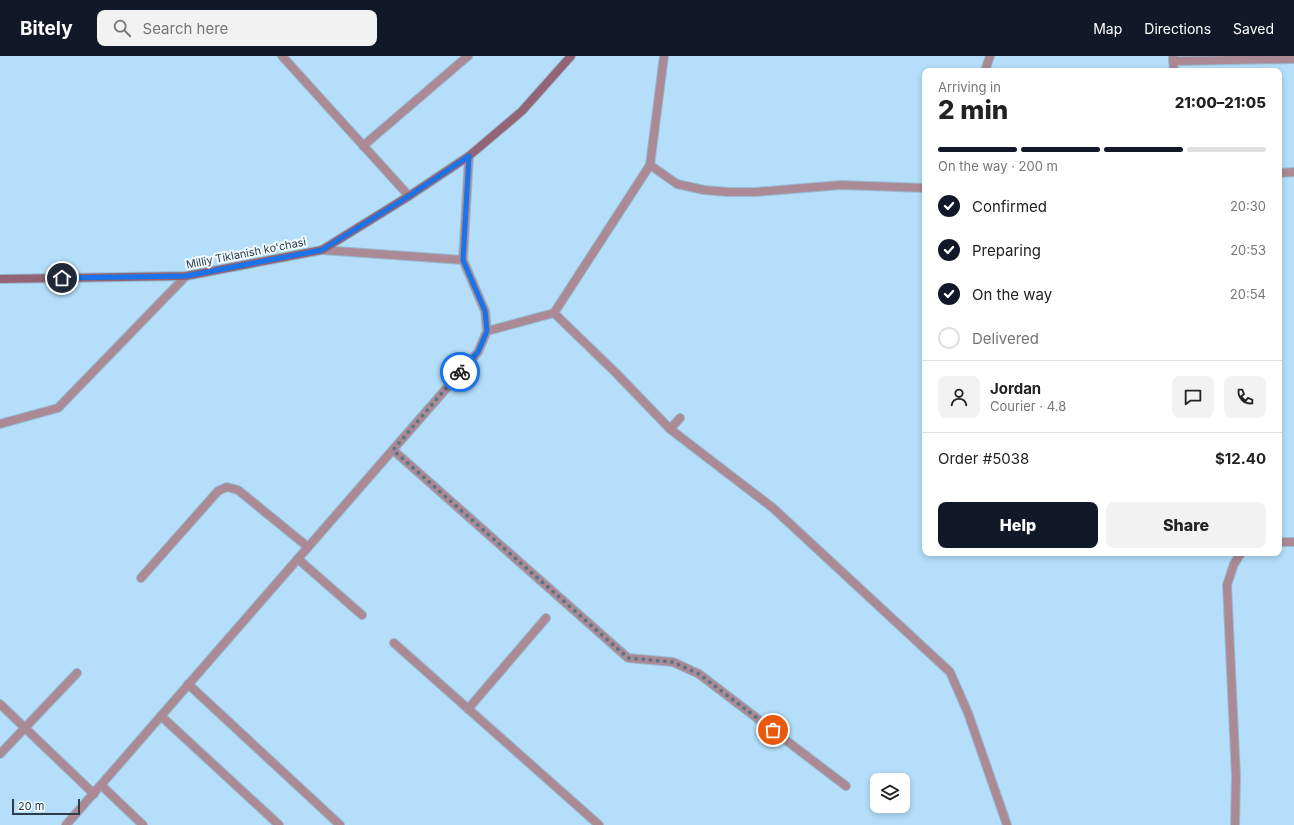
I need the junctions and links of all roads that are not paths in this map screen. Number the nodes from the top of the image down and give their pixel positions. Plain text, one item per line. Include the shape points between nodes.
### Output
1 (282, 56) edge
2 (468, 56) edge
3 (571, 56) edge
4 (664, 56) edge
5 (990, 56) edge
6 (1173, 58) edge
7 (1294, 59) edge
8 (986, 68) edge
9 (1174, 68) edge
10 (363, 146) junction
11 (469, 156) junction
12 (650, 165) junction
13 (1294, 172) edge
14 (1282, 173) edge
15 (922, 188) edge
16 (409, 196) junction
17 (322, 250) junction
18 (463, 260) junction
19 (186, 276) junction
20 (0, 279) edge
21 (554, 313) junction
22 (487, 331) junction
23 (680, 418) dead end
24 (0, 424) edge
25 (670, 429) junction
26 (393, 450) junction
27 (1282, 542) edge
28 (1294, 542) edge
29 (308, 547) junction
30 (1239, 556) edge
31 (298, 559) junction
32 (141, 578) dead end
33 (362, 615) dead end
34 (546, 618) dead end
35 (394, 644) dead end
36 (77, 673) dead end
37 (188, 684) junction
38 (0, 704) edge
39 (468, 709) junction
40 (161, 716) junction
41 (25, 728) junction
42 (0, 754) edge
43 (101, 785) junction
44 (846, 786) dead end
45 (94, 794) junction
46 (66, 825) edge
47 (143, 825) edge
48 (279, 825) edge
49 (340, 825) edge
50 (599, 825) edge
51 (1008, 825) edge
52 (1235, 825) edge

1 - 10 street
2 - 10 street
3 - 11 main road, Milliy Tiklanish ko'chasi via 522,111
4 - 12 street
5 - 8 street
6 - 7 street
6 - 9 street
10 - 16 street
11 - 16 main road, Milliy Tiklanish ko'chasi
11 - 18 street
12 - 15 street via 677,184 704,190 756,192 841,185
12 - 21 street
13 - 14 street
16 - 17 main road, Milliy Tiklanish ko'chasi
17 - 18 street
17 - 19 main road, Milliy Tiklanish ko'chasi
18 - 22 street via 485,311
19 - 20 main road, Milliy Tiklanish ko'chasi
19 - 24 street via 58,408
21 - 22 street
21 - 25 street
22 - 26 street via 478,352
23 - 25 street
25 - 51 street via 773,508 950,672 968,713
26 - 29 street
26 - 44 street via 628,658 673,662 699,674
27 - 28 street
29 - 31 street
29 - 32 street via 238,490 227,487 218,491
30 - 52 street via 1227,585 1236,776
31 - 33 street
31 - 37 street
34 - 39 street
35 - 39 street
36 - 41 street
37 - 40 street
37 - 49 street
38 - 41 street
39 - 50 street
40 - 43 street
40 - 48 street
41 - 42 street
41 - 45 street
43 - 45 street
43 - 47 street
45 - 46 street

